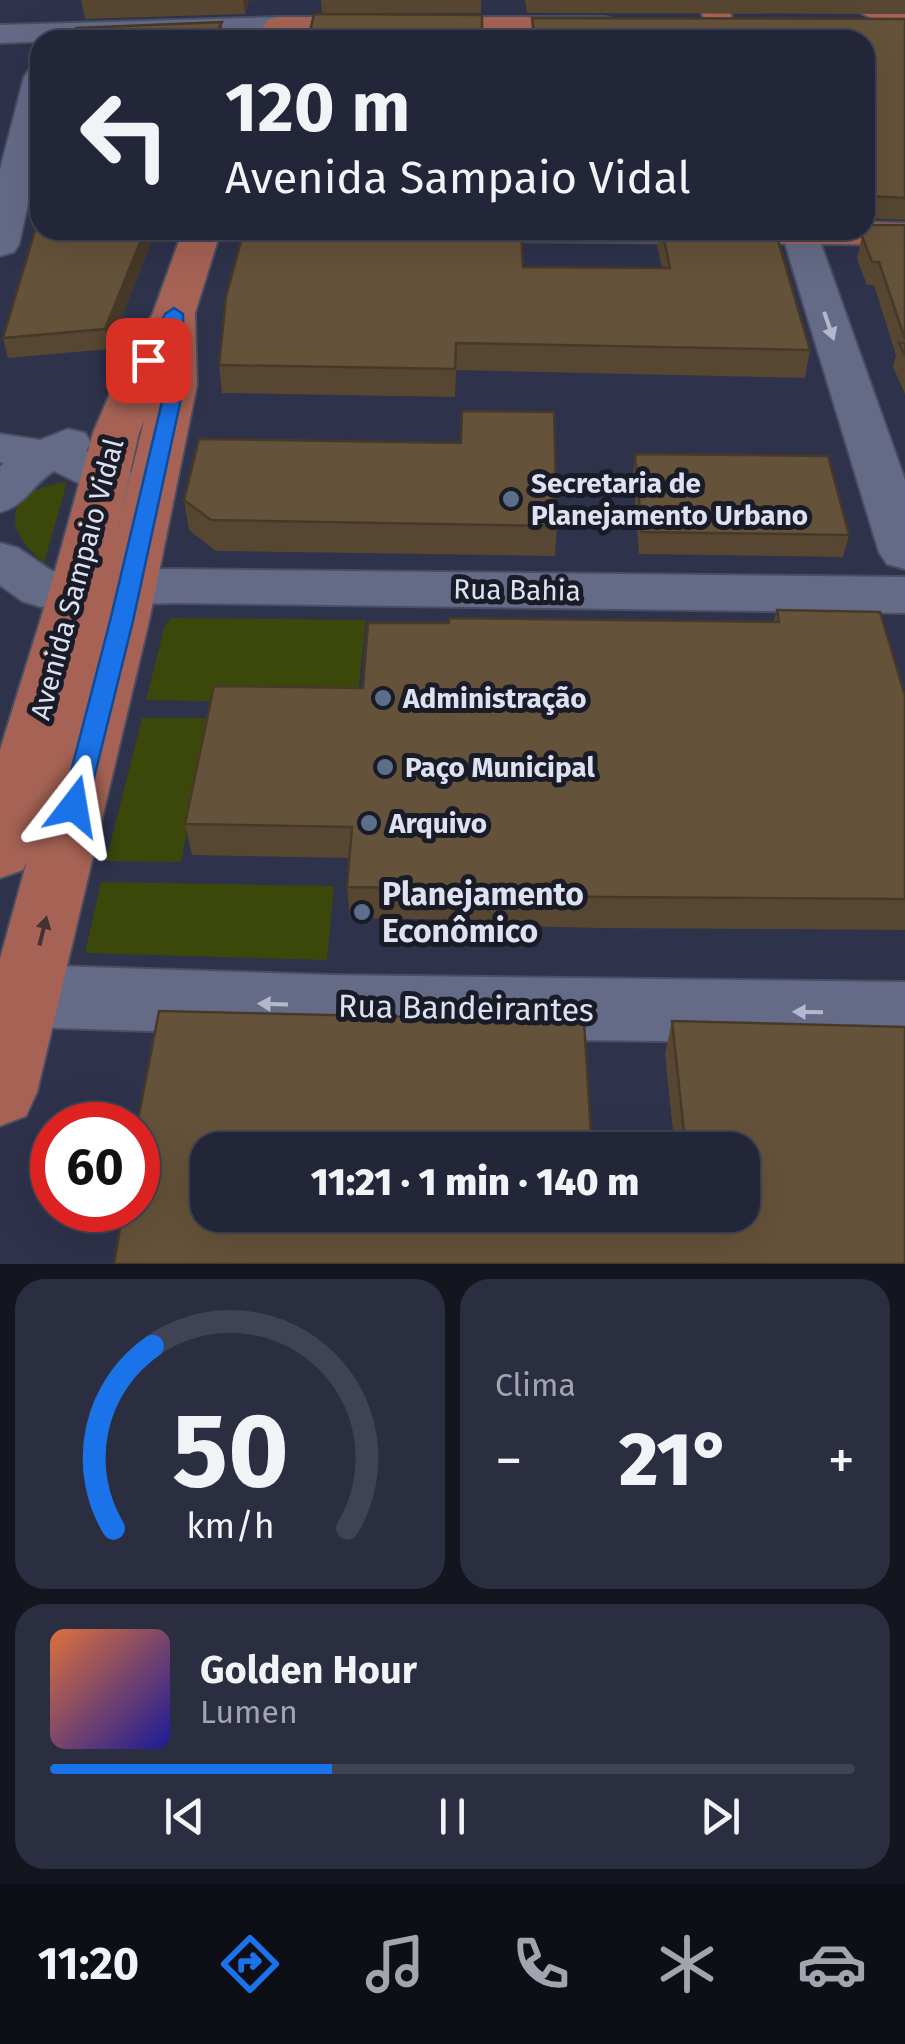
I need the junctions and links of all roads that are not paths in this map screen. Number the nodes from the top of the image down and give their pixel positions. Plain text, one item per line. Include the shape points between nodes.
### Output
1 (58, 0) edge
2 (857, 0) edge
3 (897, 0) edge
4 (905, 2) edge
5 (279, 22) edge
6 (642, 26) edge
7 (905, 26) edge
8 (841, 27) edge
9 (50, 30) edge
10 (148, 30) edge
11 (0, 34) edge
12 (30, 35) edge
13 (30, 127) edge
14 (18, 187) edge
15 (875, 233) edge
16 (905, 234) edge
17 (199, 240) edge
18 (800, 240) edge
19 (0, 244) edge
20 (174, 314) junction
21 (103, 446) junction
22 (15, 449) edge
23 (0, 497) edge
24 (144, 517) junction
25 (905, 552) edge
26 (0, 560) edge
27 (103, 588) junction
28 (905, 595) edge
29 (0, 852) edge
30 (9, 996) edge
31 (905, 1013) edge
32 (0, 1092) edge

1 - 9 street
2 - 7 main road
3 - 4 main road
5 - 6 main road
5 - 10 street
7 - 8 main road
11 - 12 street
13 - 14 street
14 - 19 street
15 - 16 main road
17 - 20 main road, Avenida Sampaio Vidal
18 -> 25 street
20 - 21 main road, Avenida Sampaio Vidal
20 - 24 main road, Avenida Sampaio Vidal via 175,385
21 - 22 street
21 - 24 street
21 - 27 main road, Avenida Sampaio Vidal
22 - 23 street via 14,478
24 - 27 main road, Avenida Sampaio Vidal
26 - 27 street, Rua Bahia via 41,589
27 - 28 street, Rua Bahia
27 - 29 main road, Avenida Sampaio Vidal
30 -> 27 main road, Avenida Sampaio Vidal
31 -> 30 street, Rua Bandeirantes
30 - 32 main road, Avenida Sampaio Vidal

